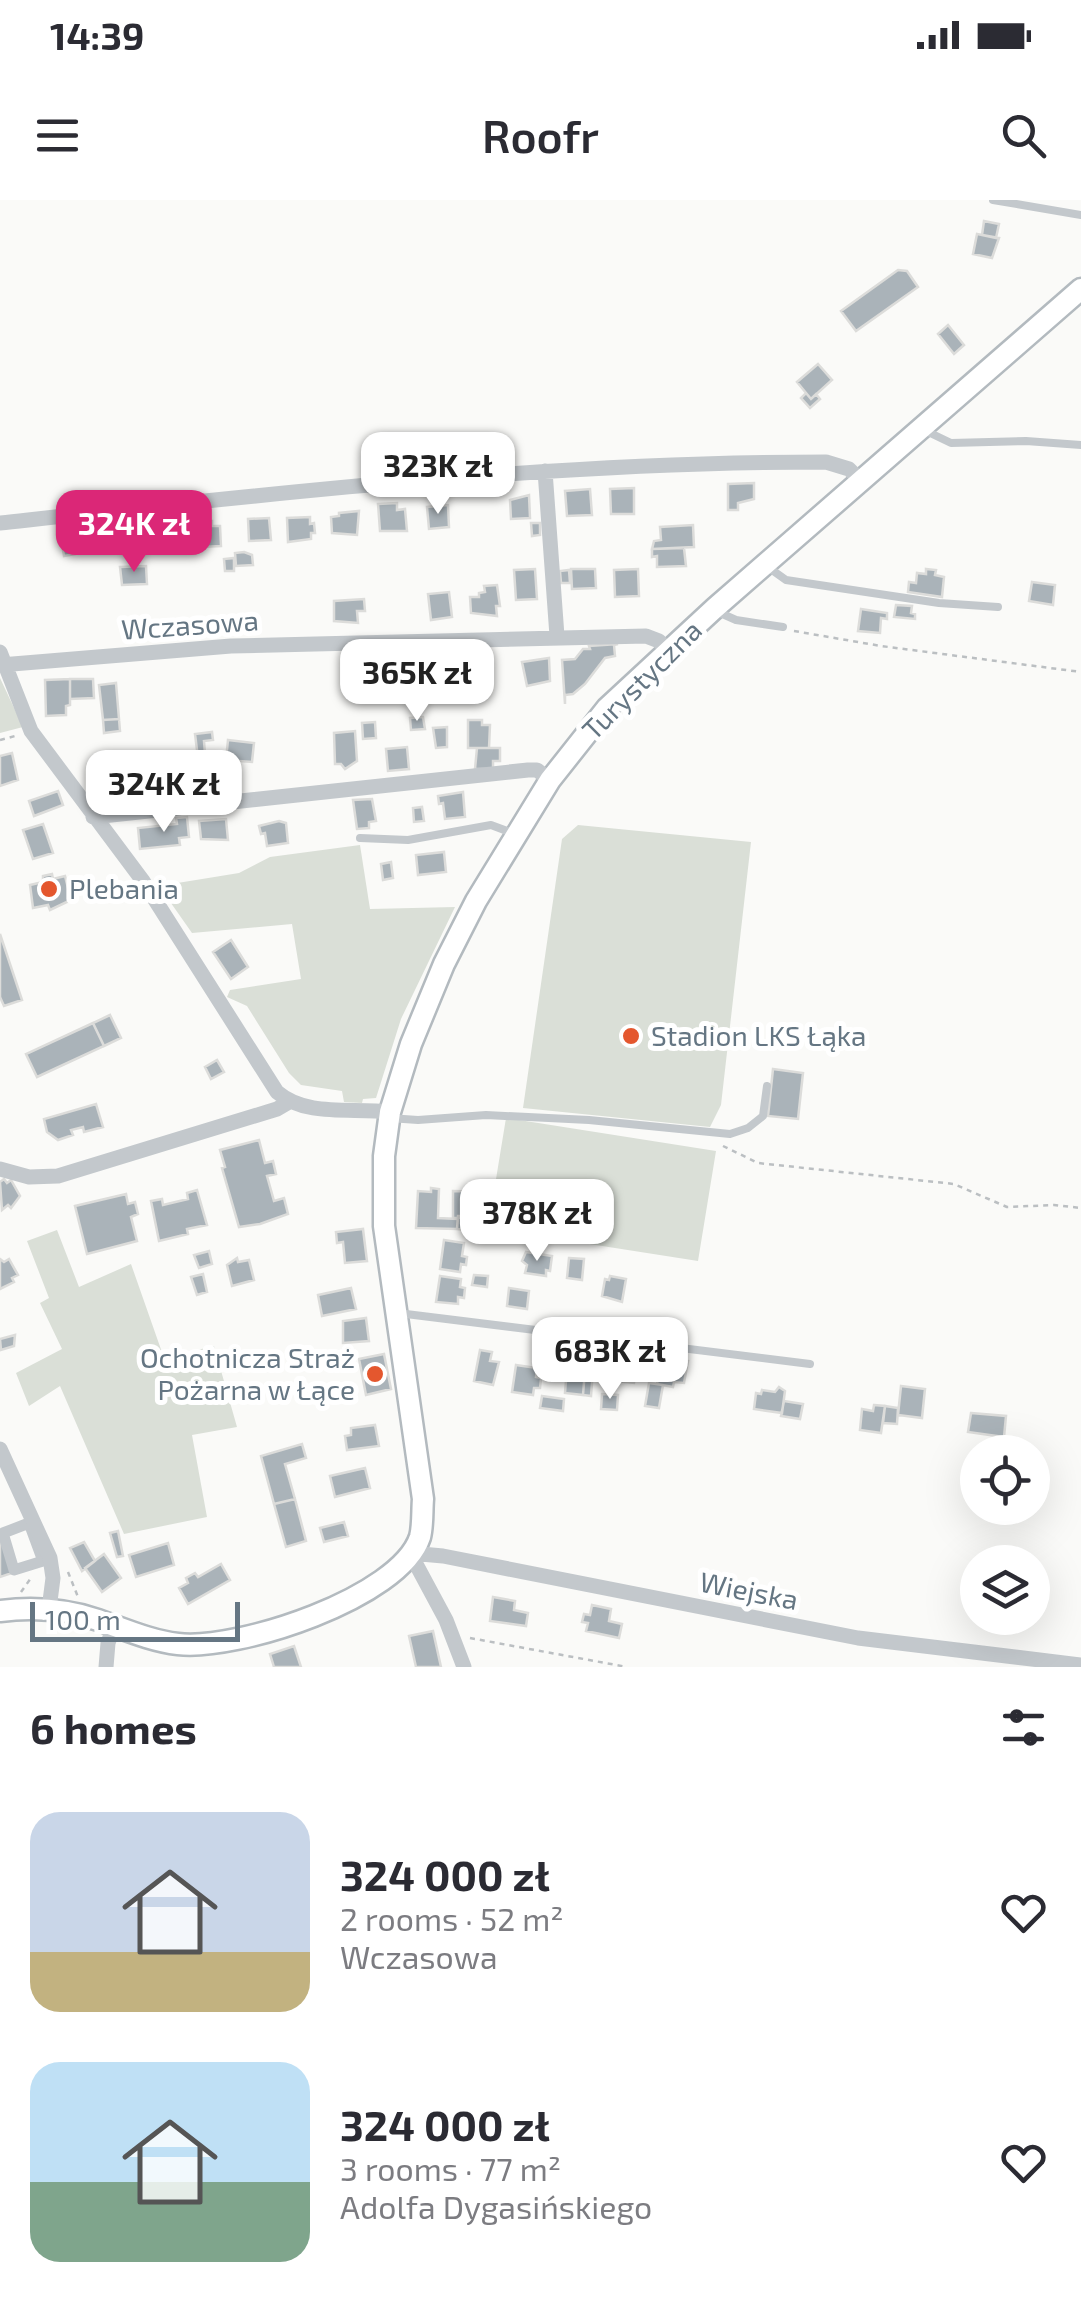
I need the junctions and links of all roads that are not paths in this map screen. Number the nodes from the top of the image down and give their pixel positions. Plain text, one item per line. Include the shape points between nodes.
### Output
1 (993, 200) edge
2 (1081, 215) edge
3 (1081, 289) edge
4 (922, 428) junction
5 (1081, 446) edge
6 (544, 471) junction
7 (861, 482) junction
8 (0, 523) edge
9 (765, 565) junction
10 (998, 607) dead end
11 (715, 608) junction
12 (783, 627) road end
13 (557, 636) junction
14 (667, 650) junction
15 (2, 660) edge
16 (550, 780) junction
17 (93, 817) junction
18 (515, 834) junction
19 (360, 838) dead end
20 (766, 1086) dead end
21 (289, 1102) junction
22 (390, 1115) junction
23 (0, 1168) edge
24 (396, 1312) junction
25 (810, 1364) dead end
26 (0, 1449) edge
27 (410, 1553) junction
28 (5, 1602) edge
29 (49, 1609) junction
30 (114, 1626) junction
31 (1081, 1665) edge
32 (106, 1667) edge
33 (464, 1667) edge

1 - 2 lane
3 - 4 main road, Turystyczna
4 - 5 lane via 951,443
4 - 7 main road, Turystyczna
6 - 7 street via 826,462 845,467
6 - 8 street
6 - 13 street
7 - 9 main road, Turystyczna
9 - 10 lane via 786,580
9 - 11 main road, Turystyczna
11 - 12 lane via 736,620
11 - 14 main road, Turystyczna
13 - 14 street, Wczasowa via 646,636
13 - 15 street, Wczasowa
14 - 16 main road, Turystyczna via 606,708
15 - 17 street via 31,732
16 - 17 street via 528,770
16 - 18 main road, Turystyczna
17 - 21 street via 144,881
18 - 19 lane via 491,825 408,840
18 - 22 main road, Turystyczna via 436,982
20 - 22 lane via 763,1116 748,1128 714,1134 590,1120
21 - 22 street
21 - 23 street via 58,1176
22 - 24 main road, Turystyczna via 383,1200
24 - 25 lane
24 - 27 main road, Turystyczna via 423,1499 420,1537
26 - 29 street via 50,1558
27 - 30 main road via 374,1588 249,1636 178,1644
27 - 31 street, Wiejska via 858,1638
27 - 33 street
28 - 29 main road
29 - 30 main road
30 - 32 street

